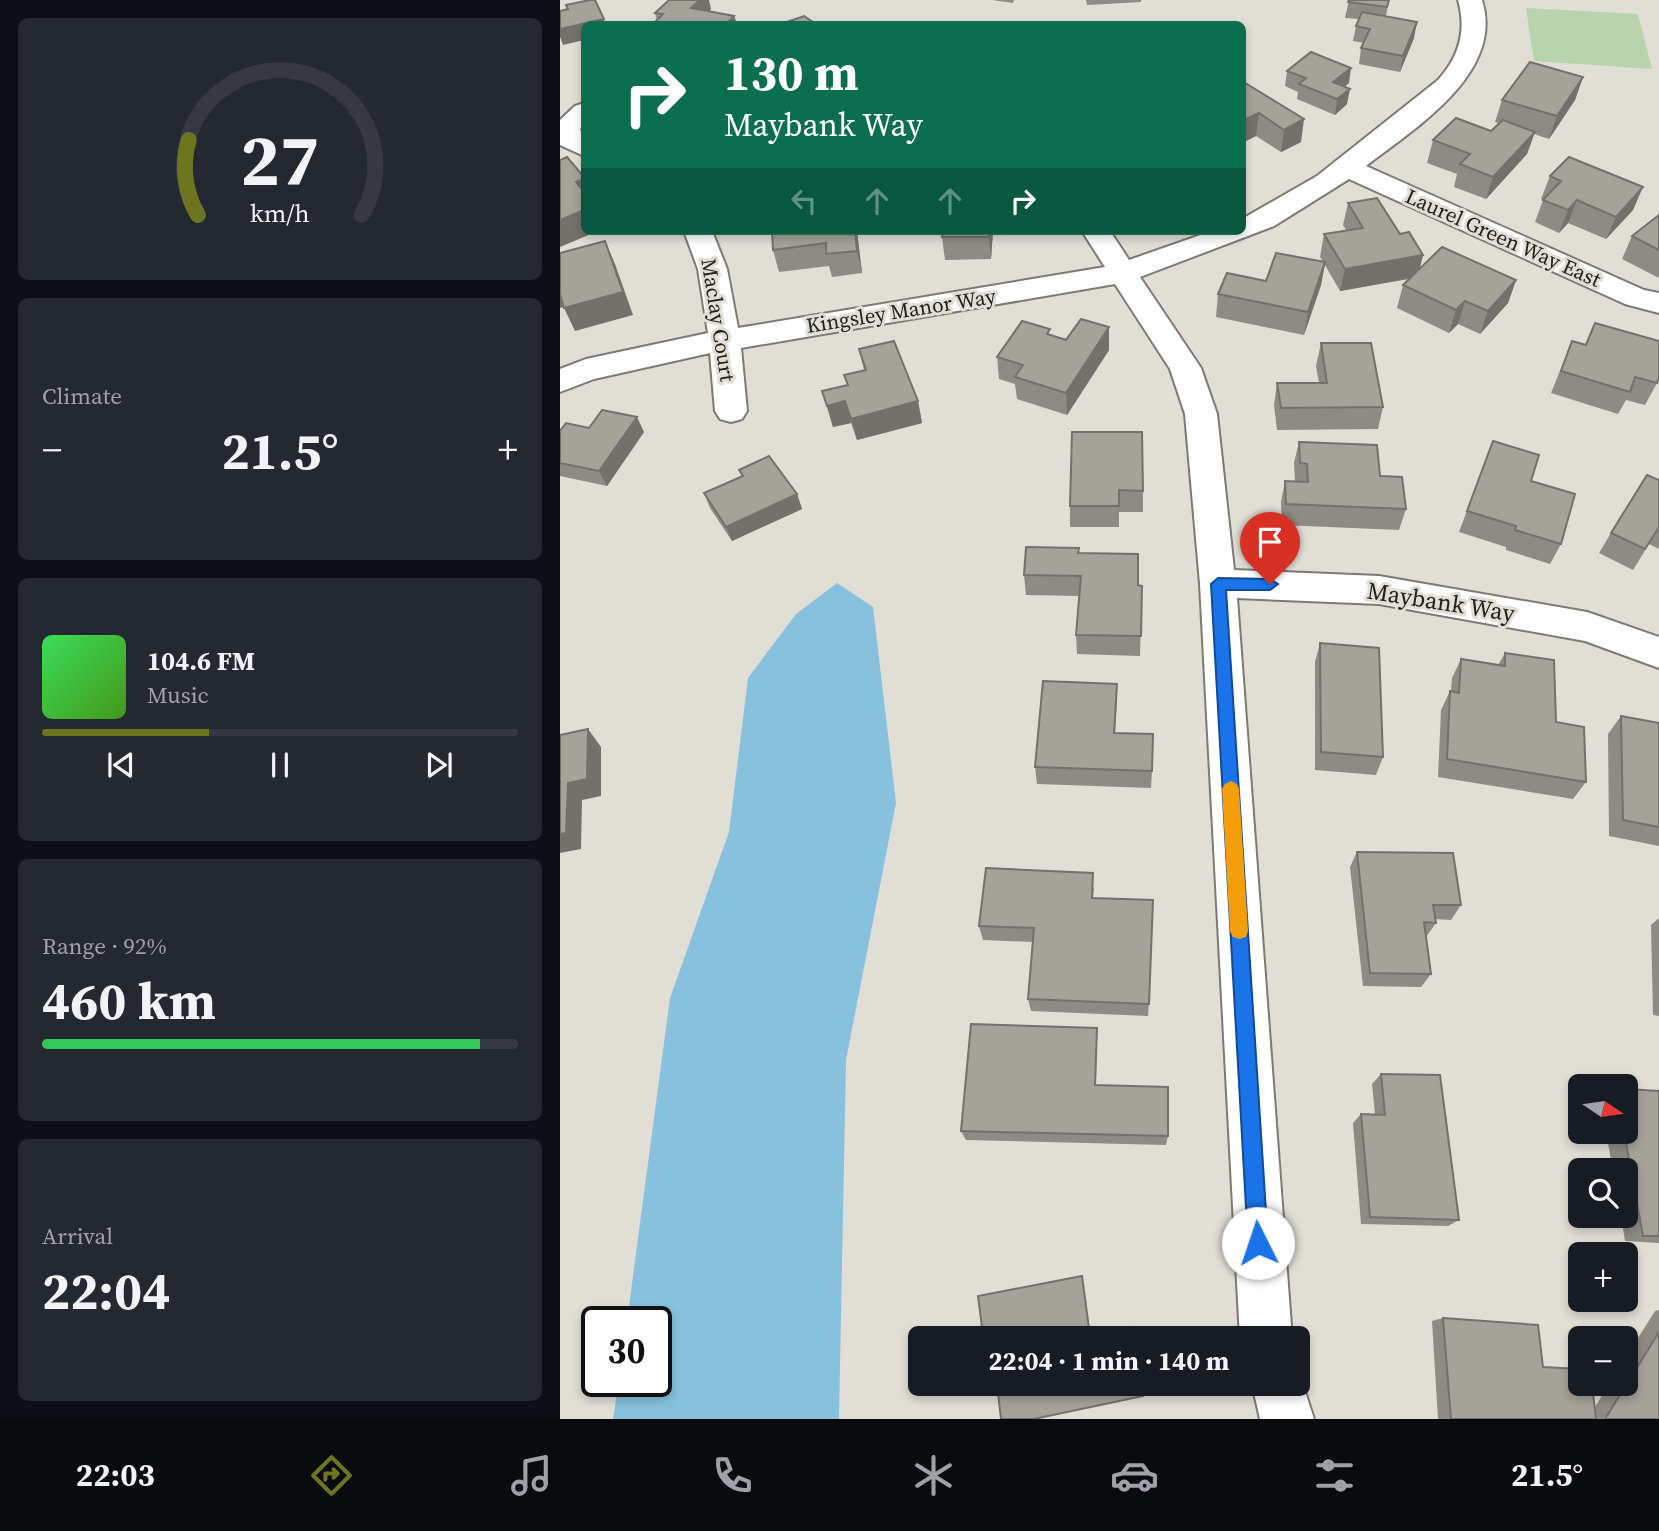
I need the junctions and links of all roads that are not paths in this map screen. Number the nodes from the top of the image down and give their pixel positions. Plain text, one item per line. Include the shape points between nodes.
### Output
1 (1471, 0) edge
2 (581, 114) edge
3 (581, 147) edge
4 (1348, 168) junction
5 (1246, 228) edge
6 (700, 235) edge
7 (1098, 235) edge
8 (1227, 235) edge
9 (1122, 273) junction
10 (1659, 303) edge
11 (724, 340) junction
12 (560, 381) edge
13 (731, 411) dead end
14 (1218, 584) junction
15 (1659, 653) edge
16 (1263, 1326) edge
17 (1281, 1396) edge
18 (1287, 1419) edge

1 - 4 street, Kingsley Manor Way via 1469,56 1457,73
2 - 3 street via 567,128 571,142
4 - 5 street, Kingsley Manor Way via 1306,198
4 - 10 street, Laurel Green Way East via 1635,297
6 - 11 street, Maclay Court via 709,252
7 - 9 street
8 - 9 street, Kingsley Manor Way
9 - 11 street, Kingsley Manor Way
9 - 14 street via 1185,368 1201,414
11 - 12 street, Kingsley Manor Way via 586,370
11 - 13 street, Maclay Court
14 - 15 street, Maybank Way via 1379,590 1587,627
14 - 16 street
17 - 18 street

